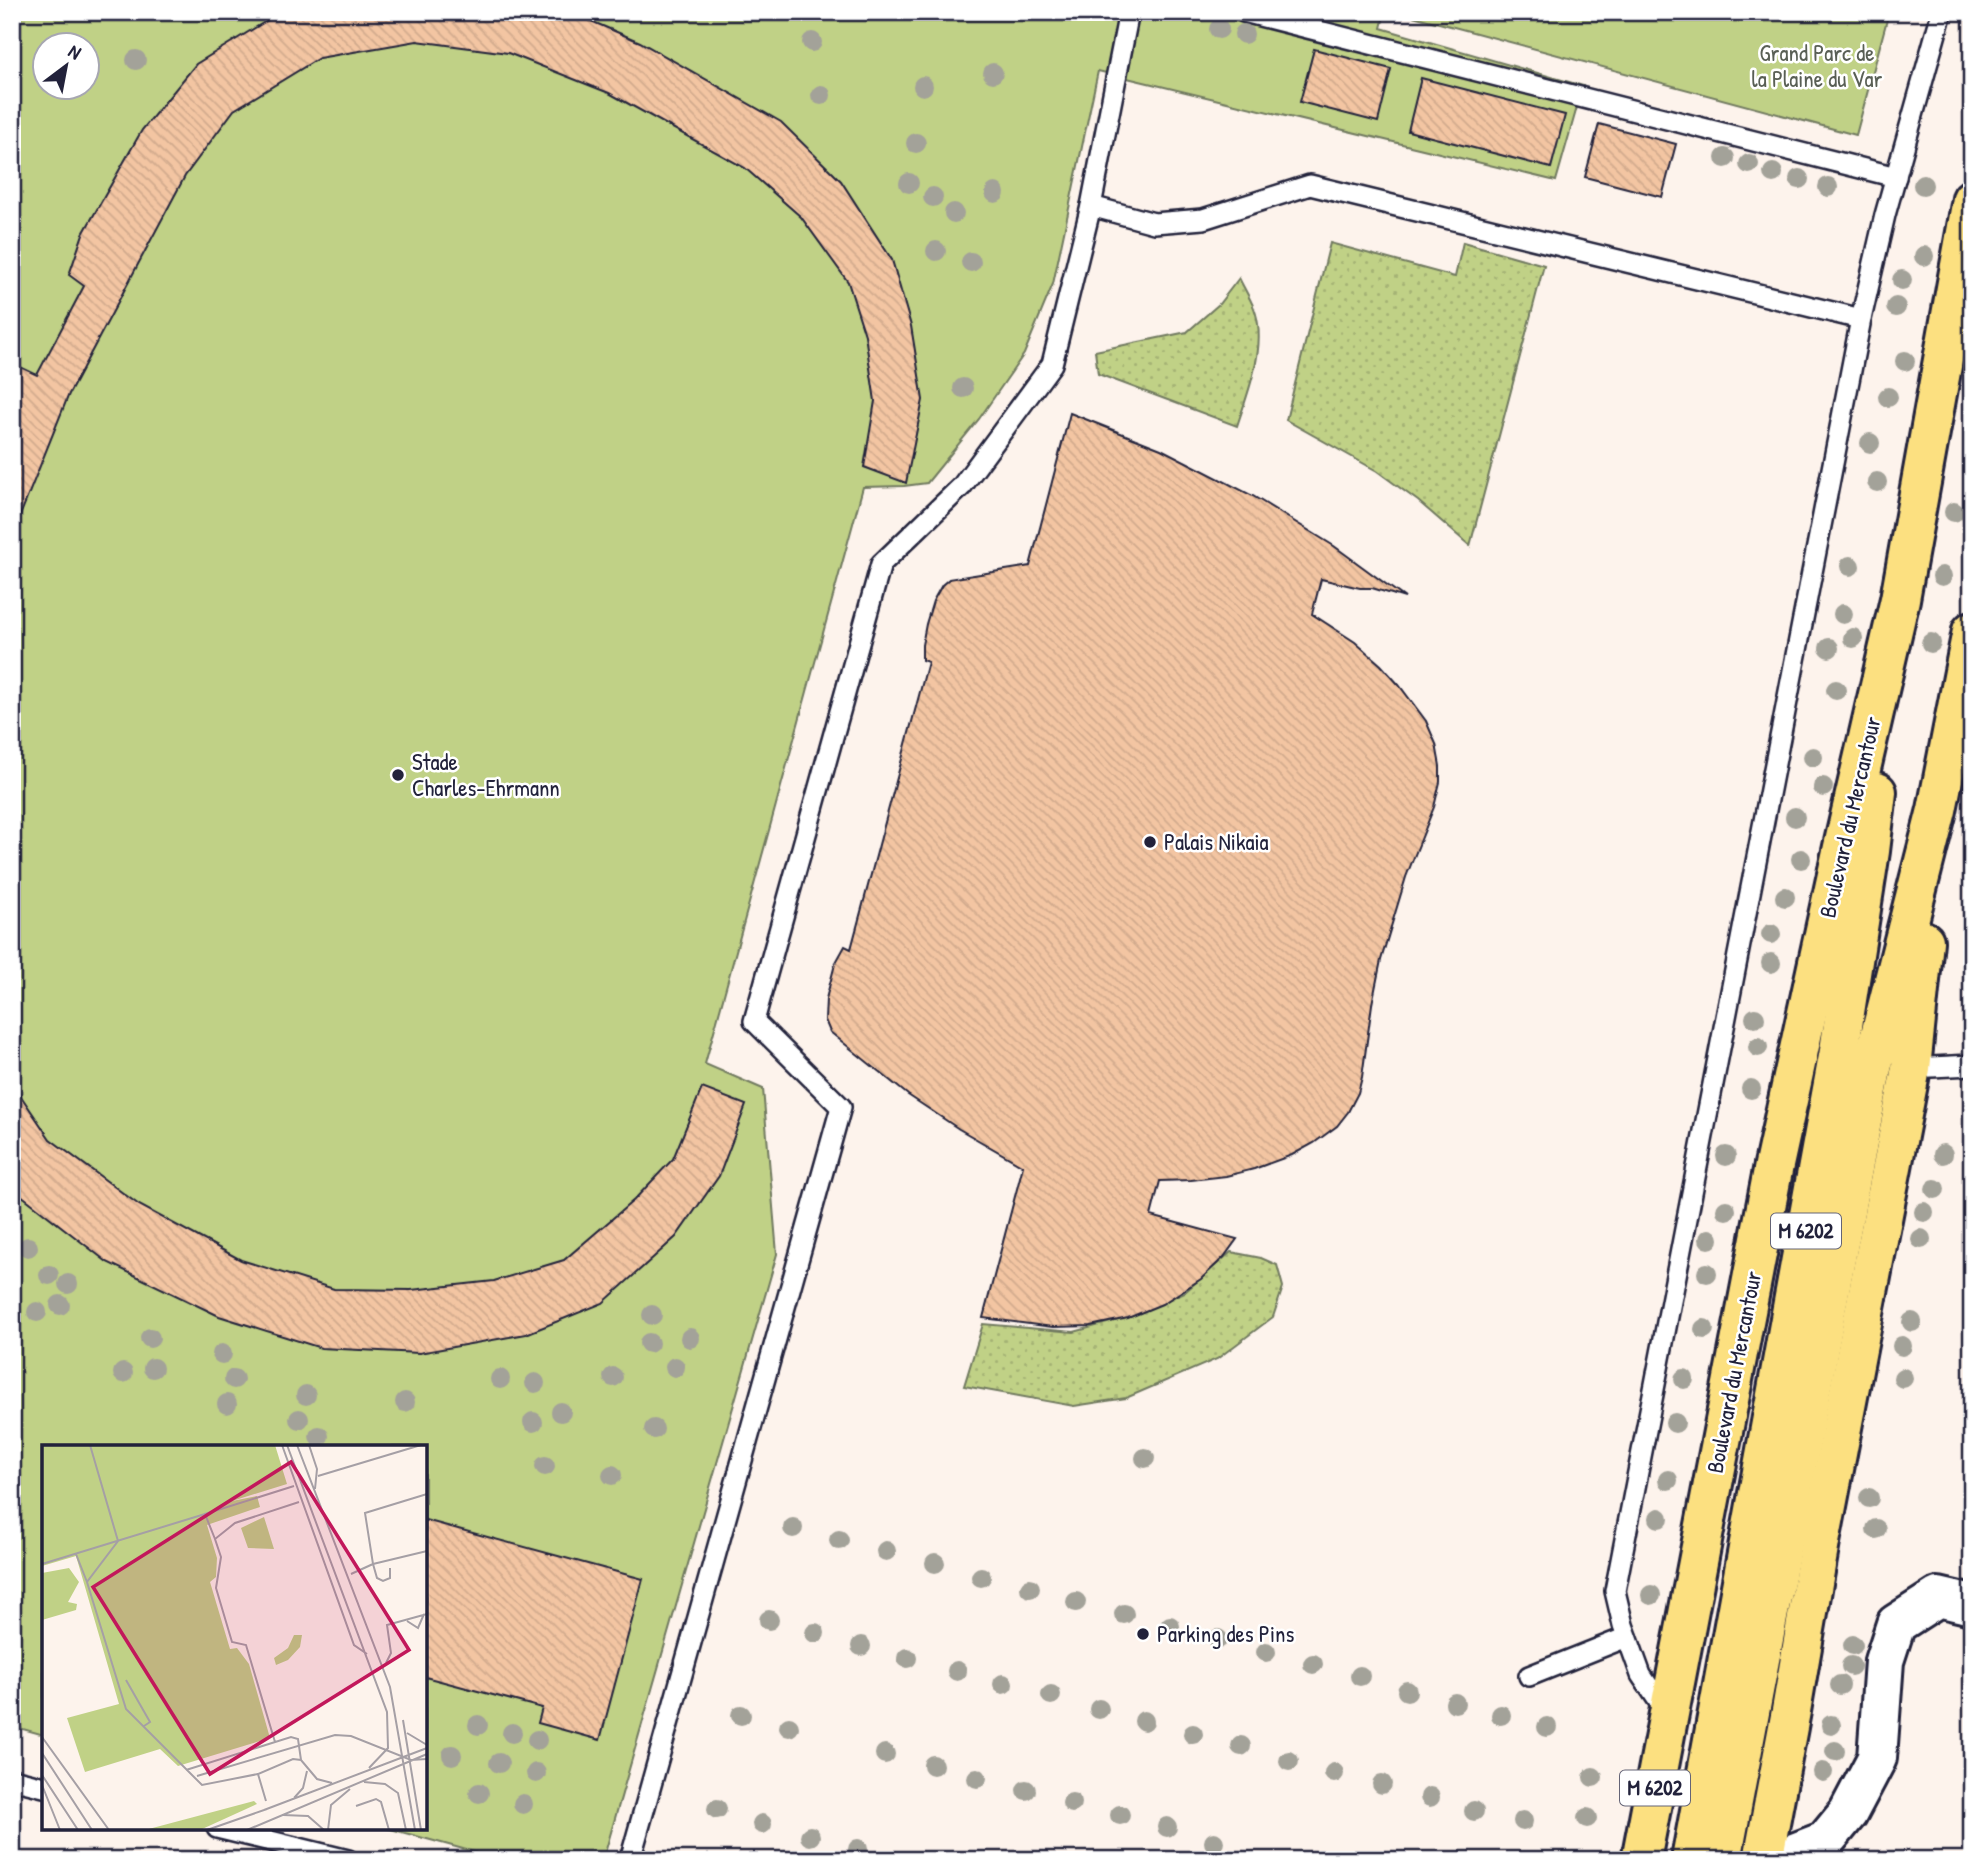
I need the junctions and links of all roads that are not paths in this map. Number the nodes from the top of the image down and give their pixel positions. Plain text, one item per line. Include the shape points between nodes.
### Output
1 (1129, 12) edge
2 (1244, 12) edge
3 (1942, 12) edge
4 (1896, 177) junction
5 (1972, 199) edge
6 (1091, 206) junction
7 (1861, 319) junction
8 (1900, 599) junction
9 (1972, 631) edge
10 (1937, 810) junction
11 (1972, 1065) edge
12 (1911, 1069) junction
13 (1972, 1605) edge
14 (1627, 1637) junction
15 (1528, 1676) dead end
16 (1670, 1717) junction
17 (12, 1779) edge
18 (42, 1786) edge
19 (225, 1830) edge
20 (348, 1860) edge
21 (630, 1860) edge
22 (1641, 1860) edge
23 (1691, 1860) edge
24 (1722, 1860) edge
25 (1763, 1860) edge
26 (1776, 1860) edge

1 - 6 lane
2 - 4 lane
3 - 4 lane
4 - 7 lane
5 - 8 main road, Boulevard du Mercantour / M 6202
6 - 7 lane via 1154,223 1203,219 1310,185
6 - 21 lane via 1052,364 962,486 881,564 754,1021 841,1107
7 - 14 lane via 1615,1591
8 - 16 main road, Boulevard du Mercantour / M 6202 via 1774,1165
8 - 23 main road, Boulevard du Mercantour / M 6202 via 1870,851 1839,1051
9 - 10 main road, M 6202
10 - 12 main road, M 6202
10 - 24 main road, M 6202 via 1873,1063
11 - 12 lane
12 - 25 main road, M 6202
13 - 26 street via 1938,1597 1896,1624 1884,1661 1877,1758 1848,1813 1825,1841
14 - 15 lane
14 - 16 lane via 1641,1675
16 - 22 main road, Boulevard du Mercantour / M 6202
17 - 18 lane
19 - 20 lane

